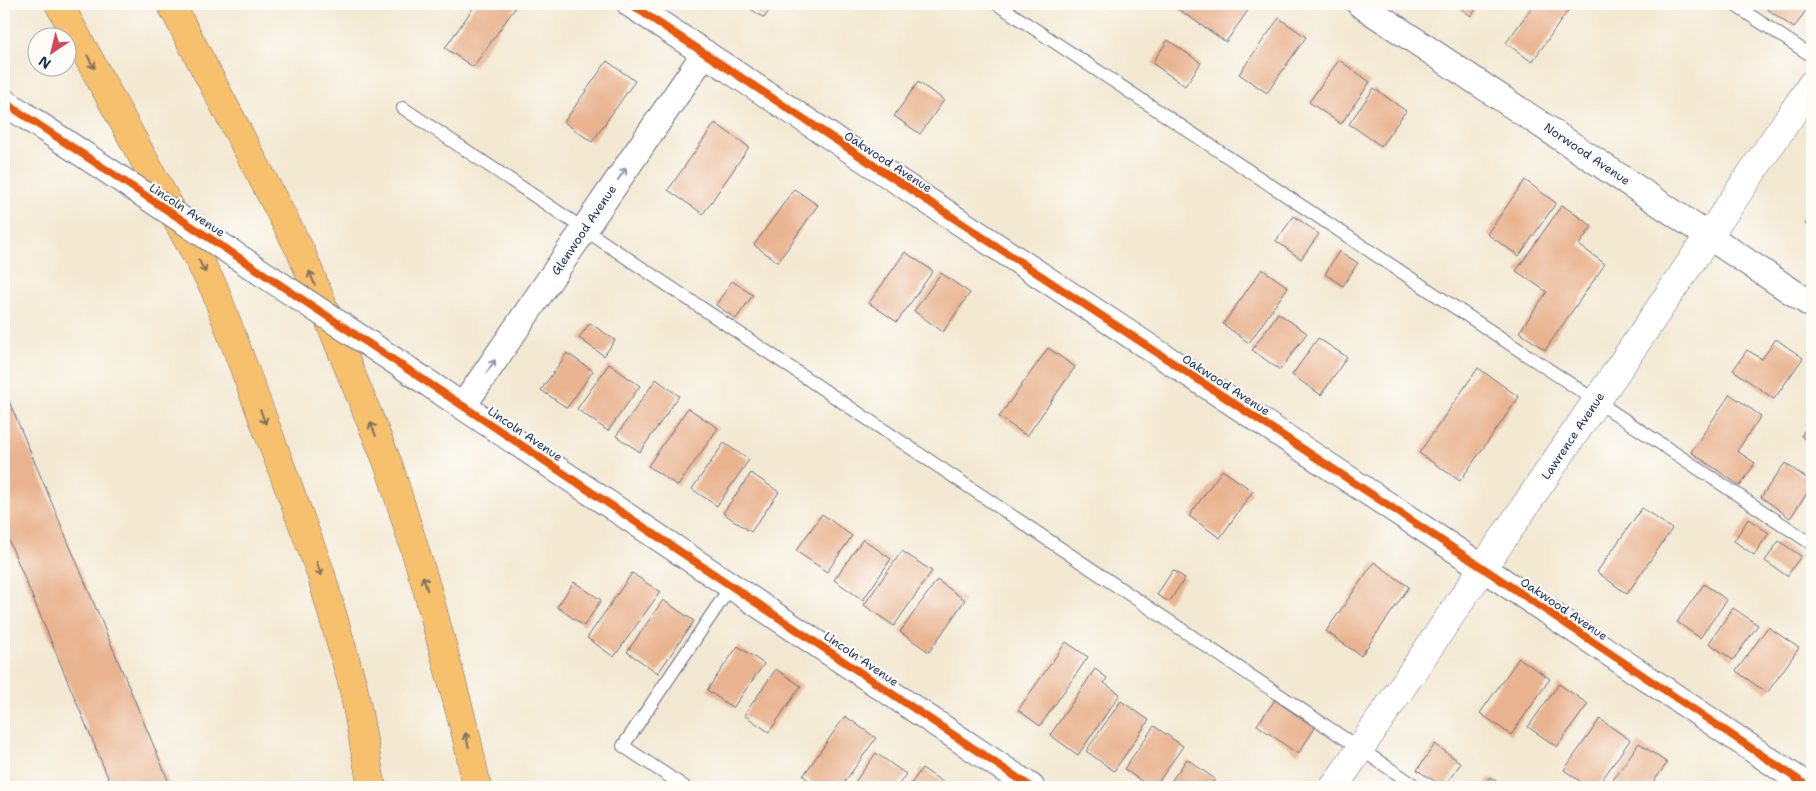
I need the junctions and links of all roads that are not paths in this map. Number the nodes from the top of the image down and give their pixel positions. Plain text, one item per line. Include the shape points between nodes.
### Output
1 (59, 4) edge
2 (171, 4) edge
3 (630, 4) edge
4 (997, 4) edge
5 (1360, 4) edge
6 (1733, 4) edge
7 (705, 53) junction
8 (1812, 56) edge
9 (1812, 84) edge
10 (14, 108) edge
11 (403, 108) dead end
12 (584, 230) junction
13 (1710, 236) junction
14 (1812, 305) edge
15 (1597, 401) junction
16 (463, 406) junction
17 (1812, 544) edge
18 (1483, 568) junction
19 (731, 586) junction
20 (1360, 749) junction
21 (372, 787) edge
22 (477, 787) edge
23 (685, 787) edge
24 (1031, 787) edge
25 (1334, 787) edge
26 (1417, 787) edge
27 (1809, 787) edge

1 -> 21 highway via 214,288 320,571 354,686
22 -> 2 highway via 427,589 389,466 301,252
3 - 7 street, Oakwood Avenue
4 - 15 lane
5 - 13 street, Norwood Avenue
6 - 8 lane
12 -> 7 street, Glenwood Avenue
7 - 18 street, Oakwood Avenue
9 - 13 street, Lawrence Avenue
10 - 16 street, Lincoln Avenue, bridge
11 - 12 lane
16 -> 12 street, Glenwood Avenue
12 - 20 lane
13 - 14 street, Norwood Avenue
13 - 15 street, Lawrence Avenue
15 - 17 lane
15 - 18 street, Lawrence Avenue
16 - 19 street, Lincoln Avenue
18 - 20 street, Lawrence Avenue
18 - 27 street, Oakwood Avenue
19 - 23 lane via 623,746
19 - 24 street, Lincoln Avenue
20 - 25 street, Lawrence Avenue
20 - 26 lane

